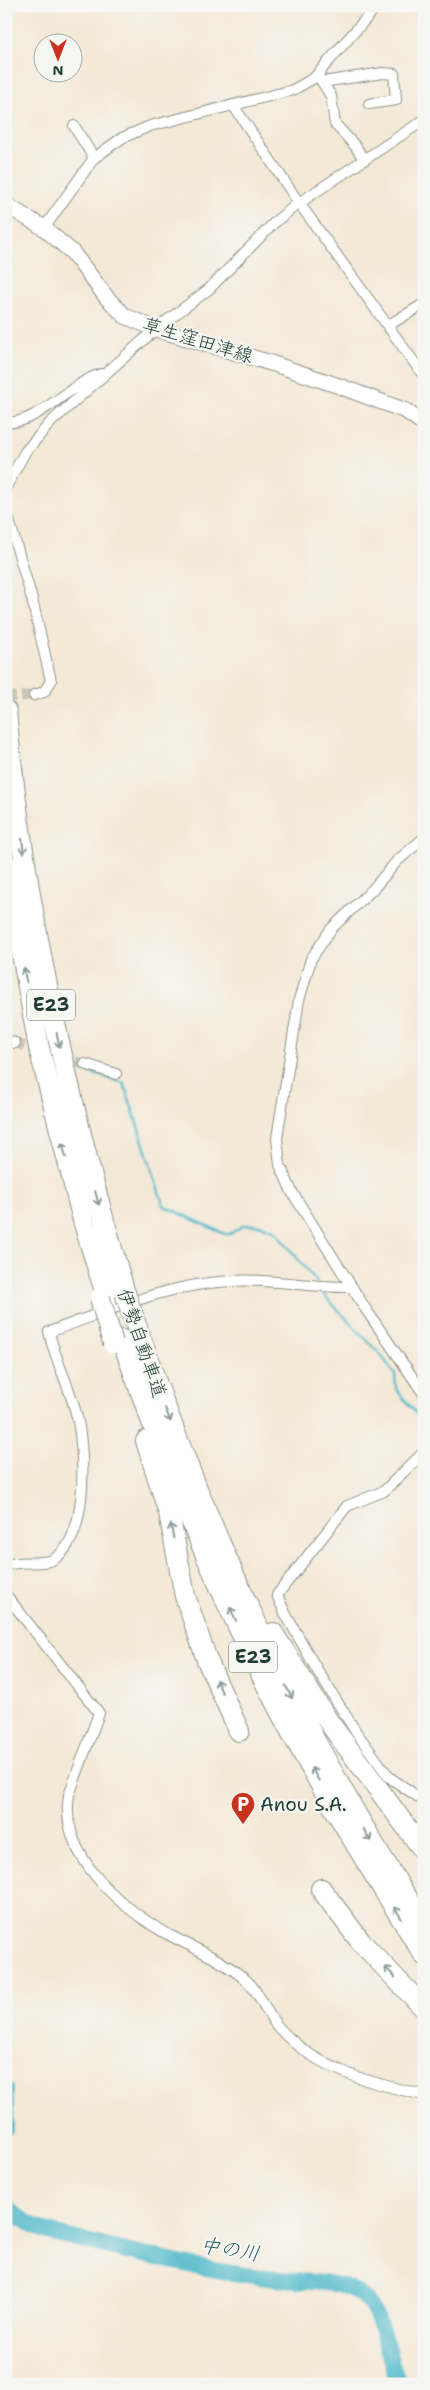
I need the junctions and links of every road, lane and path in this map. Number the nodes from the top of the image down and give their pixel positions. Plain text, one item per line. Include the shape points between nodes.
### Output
1 (377, 6) edge
2 (319, 78) junction
3 (369, 104) dead end
4 (234, 105) junction
5 (424, 120) edge
6 (74, 126) dead end
7 (94, 158) junction
8 (364, 160) junction
9 (299, 203) junction
10 (6, 205) edge
11 (44, 228) junction
12 (424, 304) edge
13 (389, 328) junction
14 (156, 329) junction
15 (104, 374) junction
16 (424, 376) edge
17 (6, 422) edge
18 (424, 424) edge
19 (6, 487) edge
20 (6, 510) edge
21 (34, 695) tunnel mouth
22 (6, 711) edge
23 (424, 838) edge
24 (6, 864) edge
25 (85, 1064) tunnel mouth
26 (116, 1074) dead end
27 (352, 1287) junction
28 (111, 1296) junction
29 (125, 1340) junction
30 (424, 1394) edge
31 (424, 1452) edge
32 (201, 1499) junction
33 (6, 1565) edge
34 (6, 1594) edge
35 (239, 1731) dead end
36 (424, 1801) edge
37 (424, 1851) edge
38 (321, 1889) dead end
39 (424, 1924) edge
40 (424, 1955) edge
41 (424, 2008) edge
42 (424, 2095) edge

1 - 2 street
2 - 3 street via 394,74 396,100
2 - 4 street via 293,90
2 - 8 street via 331,96 335,124
4 - 7 street via 150,126 122,138
4 - 9 street
5 - 8 street
6 - 7 street
7 - 11 street
8 - 9 street
9 - 13 street
9 - 14 street via 276,221 209,289
10 - 11 main road, 草生窪田津線
11 - 14 main road, 草生窪田津線 via 72,252 125,316
12 - 13 street
13 - 16 street
14 - 15 street
14 - 18 main road, 草生窪田津線 via 339,386 406,411
15 - 17 street via 81,383 22,421
15 - 19 street via 37,437
20 - 21 street via 32,599 50,681 44,692
22 -> 28 highway, 伊勢自動車道 / E23 via 37,932 60,1053 100,1212
23 - 27 street via 331,929 311,959 299,1000 279,1123 278,1151 283,1174
28 -> 24 highway, 伊勢自動車道 / E23 via 84,1224 39,1048
25 - 26 street
27 - 30 street
27 - 33 street via 242,1280 194,1285 168,1290 49,1332 79,1426 82,1490 73,1533 63,1552 49,1562 24,1561
28 - 29 highway, 伊勢自動車道, bridge
28 - 29 highway, bridge
29 -> 32 highway, 伊勢自動車道 / E23 via 164,1406
35 -> 29 highway via 185,1596 168,1513 132,1394
40 -> 29 highway, 伊勢自動車道 / E23 via 344,1827 264,1680 196,1534
31 - 36 street via 384,1491 347,1506 277,1595 316,1668 356,1732 390,1777
32 - 37 highway via 305,1687
32 -> 39 highway, 伊勢自動車道 / E23 via 283,1680 358,1820
34 - 42 street via 99,1713 69,1795 68,1808 73,1837 86,1863 99,1879 140,1917 246,1980 280,2029 317,2060 367,2082
41 -> 38 highway via 362,1942

